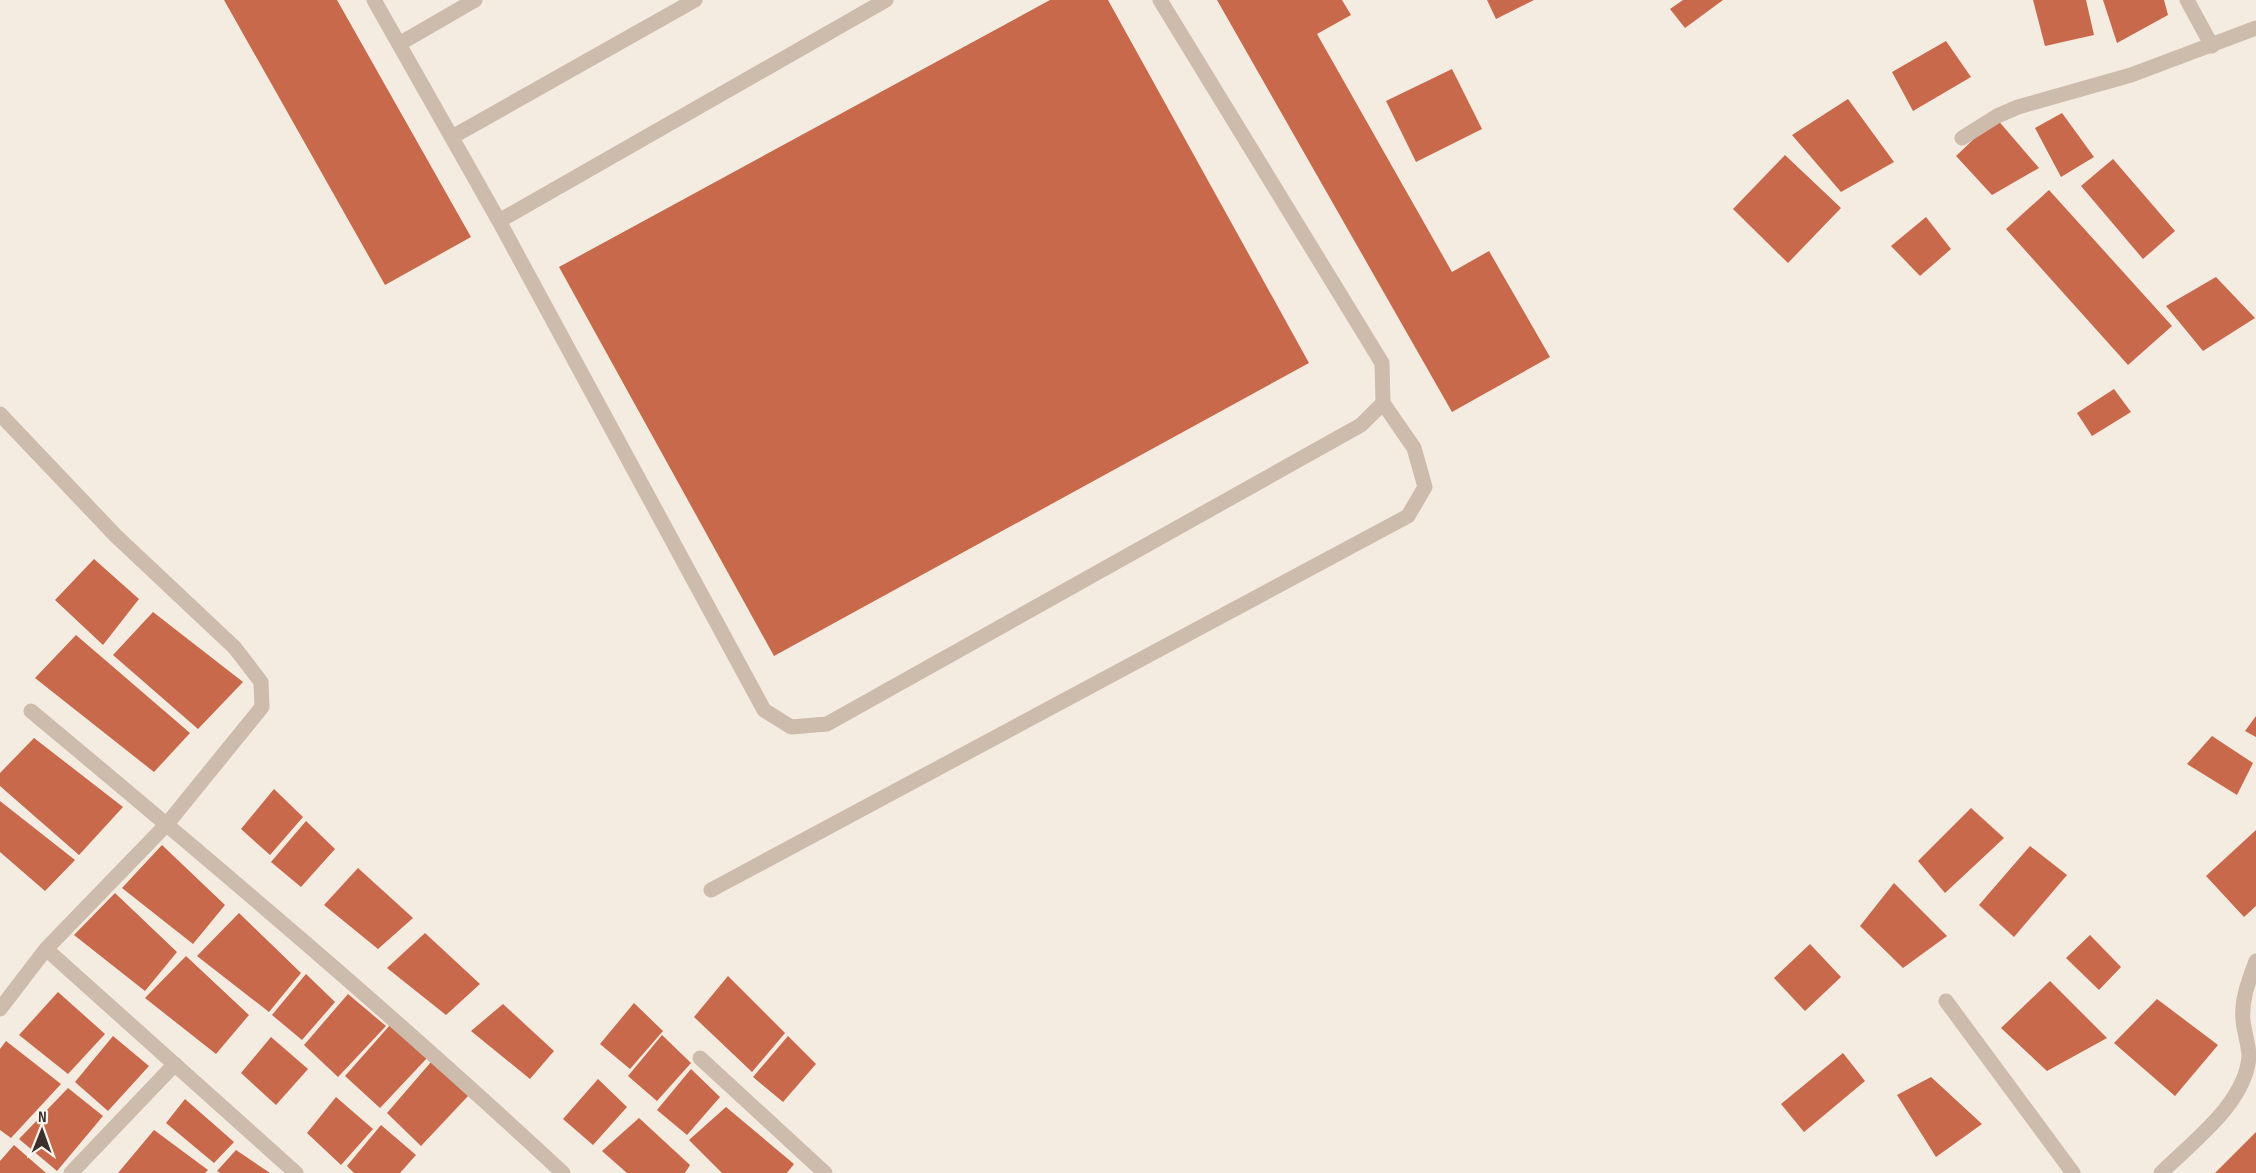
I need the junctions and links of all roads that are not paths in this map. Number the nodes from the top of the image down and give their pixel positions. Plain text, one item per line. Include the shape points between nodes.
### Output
1 (374, 0) edge
2 (476, 0) edge
3 (695, 0) edge
4 (886, 0) edge
5 (1160, 0) edge
6 (2187, 0) edge
7 (2256, 28) edge
8 (399, 44) junction
9 (2212, 46) junction
10 (452, 137) junction
11 (1962, 138) dead end
12 (499, 221) junction
13 (1383, 403) junction
14 (0, 414) edge
15 (31, 711) dead end
16 (166, 824) junction
17 (711, 890) dead end
18 (46, 949) junction
19 (2256, 962) edge
20 (1947, 1001) dead end
21 (0, 1009) edge
22 (2252, 1057) edge
23 (700, 1058) dead end
24 (175, 1064) junction
25 (71, 1173) edge
26 (296, 1173) edge
27 (563, 1173) edge
28 (825, 1173) edge
29 (2073, 1173) edge
30 (2161, 1173) edge

1 - 8 street
2 - 8 street
3 - 10 street
4 - 12 street
5 - 13 street via 1382,363
6 - 9 street
7 - 9 street
8 - 10 street
9 - 11 street via 2131,75 2018,107
10 - 12 street
12 - 13 street via 764,710 791,727 827,724 1360,425
13 - 17 street via 1414,448 1425,487 1408,516
14 - 16 street via 116,536 235,648 261,682 262,706
15 - 16 street
16 - 18 street
16 - 27 street
18 - 21 street
18 - 24 street
19 - 22 street via 2246,985 2243,1017
20 - 29 street
22 - 30 street via 2240,1088 2220,1114
23 - 28 street
24 - 25 street
24 - 26 street

